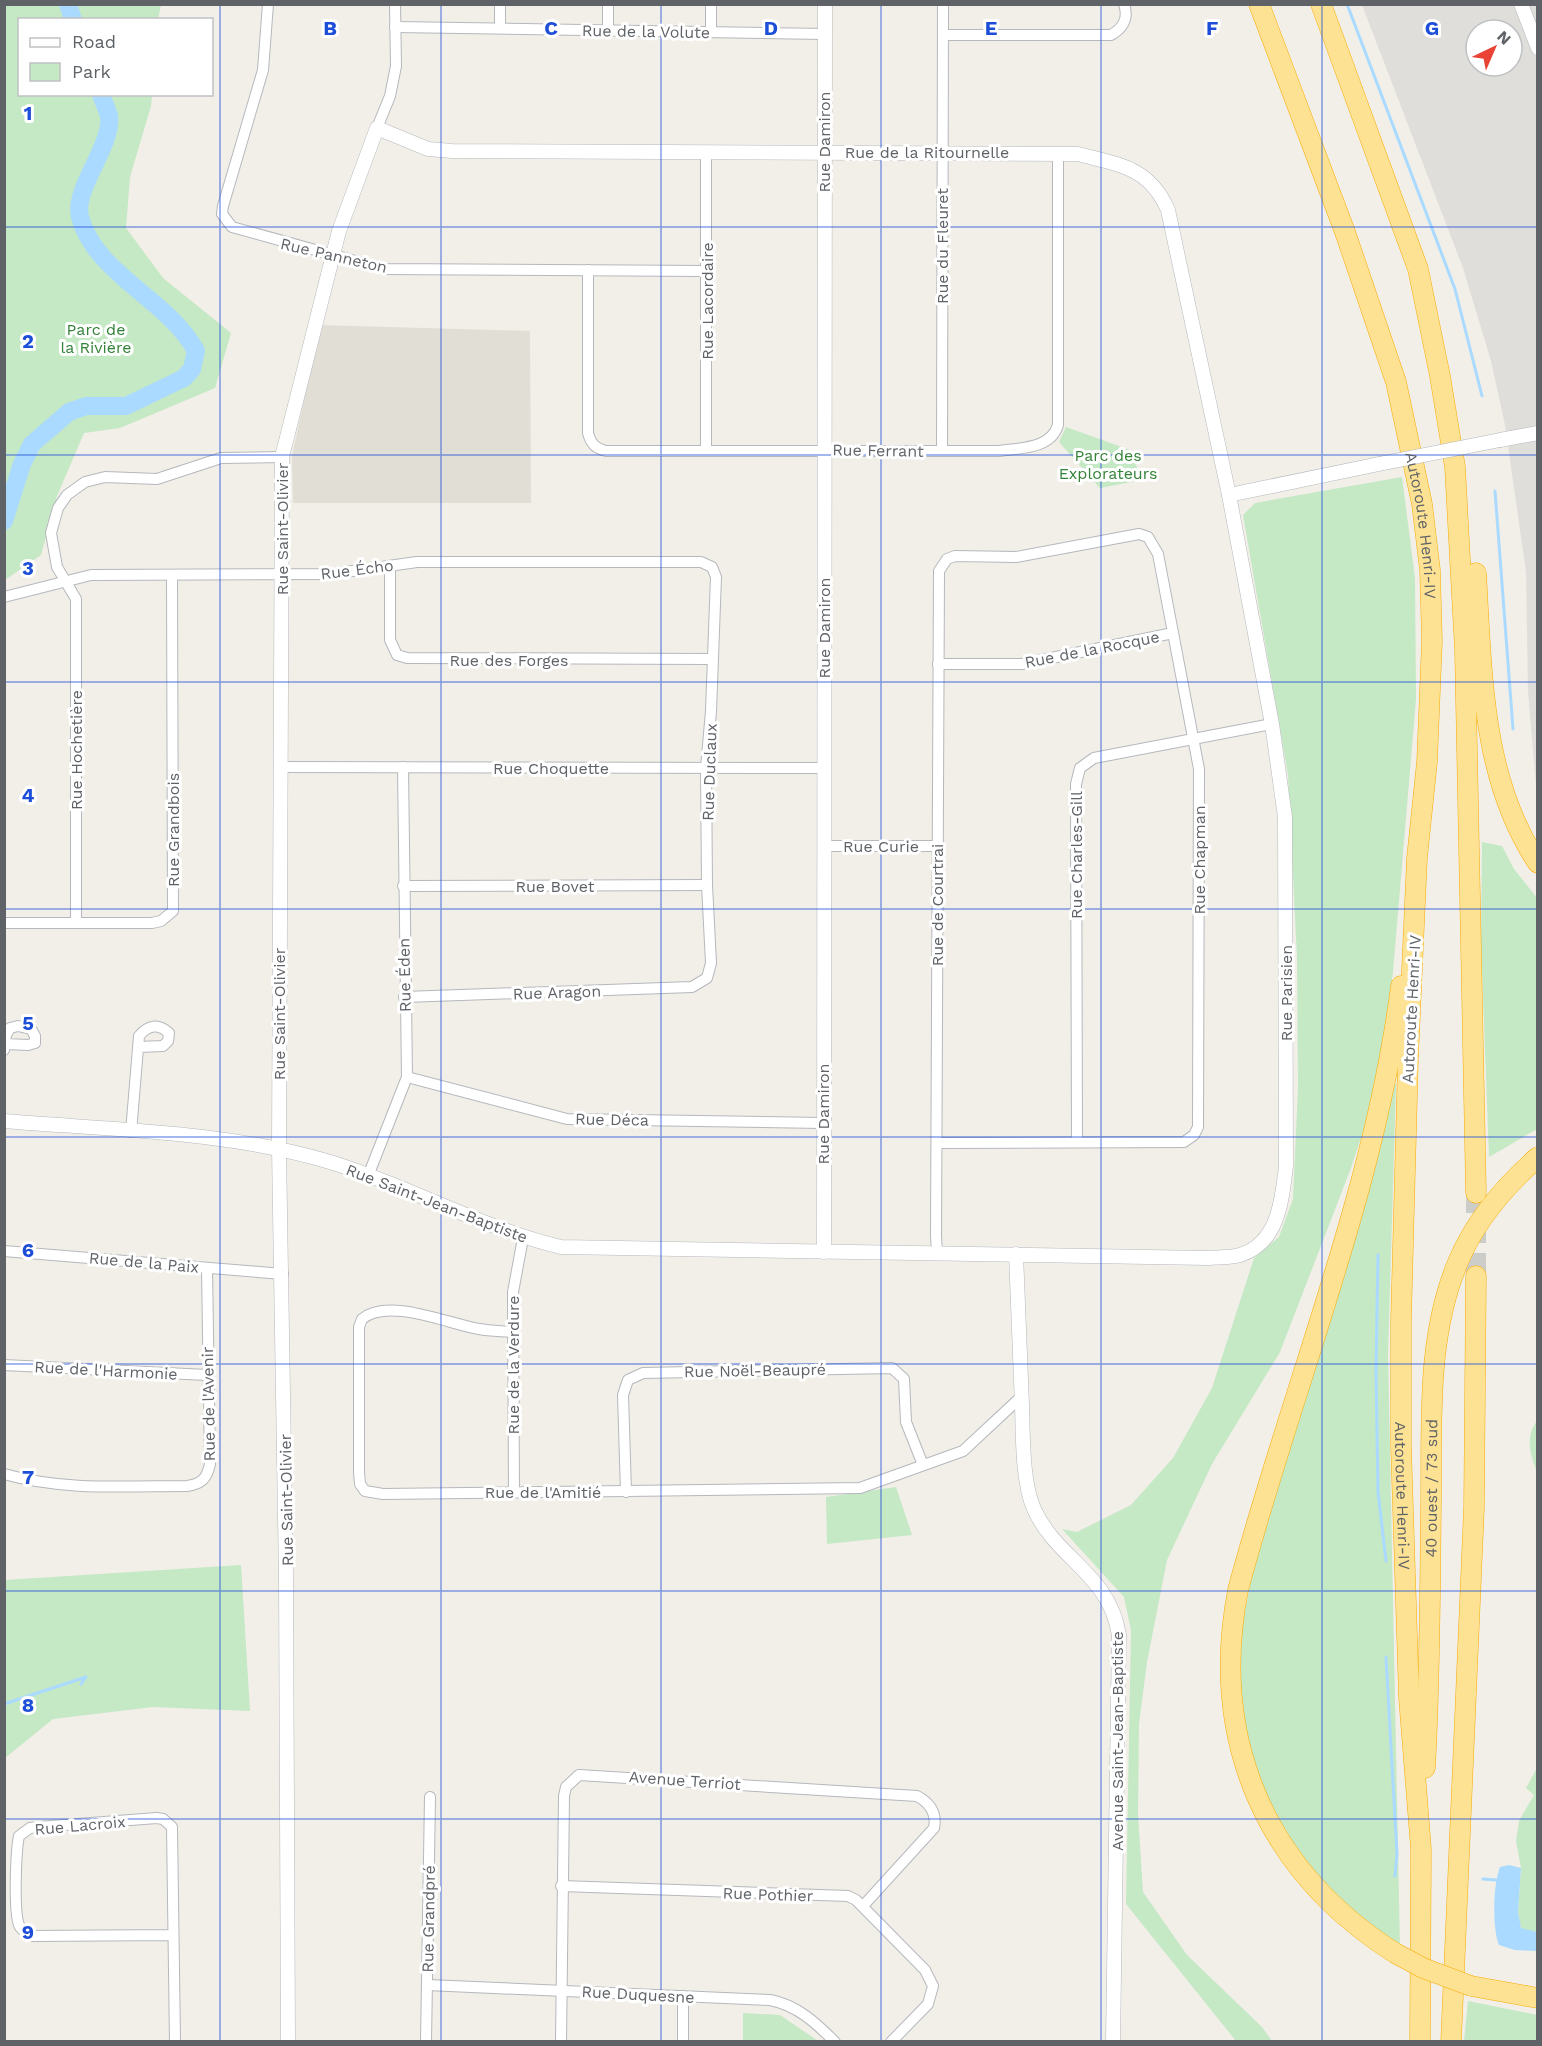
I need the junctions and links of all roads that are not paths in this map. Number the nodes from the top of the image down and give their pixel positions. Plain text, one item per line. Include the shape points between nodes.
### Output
1 (268, 4) edge
2 (395, 4) edge
3 (500, 4) edge
4 (608, 4) edge
5 (711, 4) edge
6 (825, 4) edge
7 (944, 4) edge
8 (1124, 4) edge
9 (1258, 4) edge
10 (1321, 4) edge
11 (1521, 4) edge
12 (395, 27) junction
13 (500, 28) junction
14 (608, 29) junction
15 (711, 32) junction
16 (825, 34) junction
17 (943, 35) junction
18 (1538, 48) edge
19 (377, 128) junction
20 (706, 151) junction
21 (824, 152) junction
22 (943, 152) junction
23 (1058, 153) junction
24 (332, 256) junction
25 (1418, 269) junction
26 (588, 270) junction
27 (707, 271) junction
28 (1538, 433) edge
29 (824, 450) junction
30 (706, 451) junction
31 (942, 451) junction
32 (282, 457) junction
33 (1230, 495) junction
34 (947, 559) joint
35 (390, 567) junction
36 (712, 567) joint
37 (282, 575) junction
38 (172, 576) junction
39 (64, 581) junction
40 (4, 597) edge
41 (1173, 633) junction
42 (712, 659) junction
43 (938, 664) junction
44 (1272, 724) junction
45 (1192, 740) junction
46 (279, 767) junction
47 (403, 767) junction
48 (706, 768) junction
49 (824, 768) junction
50 (824, 846) junction
51 (937, 846) junction
52 (1418, 858) junction
53 (1538, 863) edge
54 (706, 885) junction
55 (403, 886) junction
56 (76, 922) junction
57 (4, 923) edge
58 (707, 978) joint
59 (404, 997) junction
60 (5, 1044) edge
61 (138, 1047) dead end
62 (4, 1050) edge
63 (406, 1077) junction
64 (4, 1121) edge
65 (823, 1123) junction
66 (131, 1132) junction
67 (1077, 1141) junction
68 (938, 1143) junction
69 (279, 1149) junction
70 (1538, 1157) edge
71 (368, 1176) junction
72 (1476, 1193) tunnel mouth
73 (523, 1238) junction
74 (4, 1251) edge
75 (824, 1252) junction
76 (938, 1253) junction
77 (1016, 1254) junction
78 (207, 1268) junction
79 (283, 1274) junction
80 (1476, 1276) tunnel mouth
81 (512, 1332) junction
82 (4, 1365) edge
83 (207, 1376) junction
84 (1022, 1396) junction
85 (923, 1465) junction
86 (4, 1474) edge
87 (514, 1492) junction
88 (626, 1492) junction
89 (430, 1797) dead end
90 (1421, 1849) junction
91 (561, 1886) junction
92 (863, 1906) junction
93 (173, 1935) junction
94 (427, 1985) junction
95 (560, 1991) junction
96 (683, 1996) junction
97 (1538, 1998) edge
98 (174, 2042) edge
99 (288, 2042) edge
100 (426, 2042) edge
101 (561, 2042) edge
102 (683, 2042) edge
103 (835, 2042) edge
104 (891, 2042) edge
105 (1113, 2042) edge
106 (1420, 2042) edge
107 (1451, 2042) edge

1 - 24 street, Rue Panneton via 262,69 222,214 232,227 243,232
2 - 12 street, Rue Saint-Olivier
3 - 13 street
4 - 14 street
5 - 15 street
6 - 16 street, Rue Damiron
7 - 17 street, Rue du Fleuret
8 - 17 street via 1124,25 1111,35
9 - 52 highway, Autoroute Henri-IV via 1378,323 1399,392 1422,504 1430,570 1432,641
10 - 25 highway, Autoroute Henri-IV
11 - 18 street
12 - 13 street, Rue de la Volute
12 - 19 street, Rue Saint-Olivier via 396,66 390,96
13 - 14 street, Rue de la Volute
14 - 15 street, Rue de la Volute
15 - 16 street, Rue de la Volute
16 - 21 street, Rue Damiron
17 - 22 street, Rue du Fleuret
19 - 20 street, Rue de la Ritournelle via 428,149 452,151
19 - 24 street, Rue Saint-Olivier
20 - 21 street, Rue de la Ritournelle
20 - 27 street, Rue Lacordaire
21 - 22 street, Rue de la Ritournelle
21 - 29 street, Rue Damiron
22 - 23 street, Rue de la Ritournelle
22 - 31 street, Rue du Fleuret
23 - 31 street, Rue Ferrant via 1056,431 1038,445 999,451
23 - 33 street, Rue de la Ritournelle via 1078,154 1134,170 1160,193 1168,210
24 - 26 street, Rue Panneton via 384,269
24 - 32 street, Rue Saint-Olivier
25 - 53 highway via 1452,375 1460,420 1486,710 1494,756 1510,808
25 - 72 highway, Autoroute Henri-IV via 1444,395 1459,510
26 - 27 street, Rue Panneton
26 - 30 street, Rue Ferrant via 591,442 606,451
27 - 30 street, Rue Lacordaire
28 - 33 street, bridge
29 - 30 street, Rue Ferrant
29 - 31 street, Rue Ferrant
29 - 49 street, Rue Damiron
32 - 37 street, Rue Saint-Olivier
32 - 39 street, Rue Hochetière via 221,458 157,478 105,477 85,482 67,495 58,508 51,533 57,567
33 - 44 street, Rue Parisien
34 - 41 street, Rue Chapman via 1022,556 1139,534 1148,537 1158,554
34 - 43 street, Rue de Courtrai via 939,571
35 - 36 street, Rue Écho via 417,562 472,561 701,562
35 - 37 street, Rue Écho
35 - 42 street, Rue des Forges via 390,640 397,655 406,658
36 - 42 street, Rue Duclaux via 716,577
37 - 38 street, Rue Écho
37 - 46 street, Rue Saint-Olivier
38 - 39 street, Rue Écho via 91,575
38 - 56 street, Rue Grandbois via 172,911 152,923
39 - 40 street, Rue Écho
39 - 56 street, Rue Hochetière via 74,592 76,606
41 - 43 street, Rue de la Rocque via 1023,664
41 - 45 street, Rue Chapman
42 - 48 street, Rue Duclaux
43 - 51 street, Rue de Courtrai
44 - 45 street, Rue Charles-Gill
44 - 77 street, Rue Parisien via 1285,817 1287,885 1286,1166 1281,1207 1274,1225 1262,1240 1240,1255 1207,1258
45 - 67 street, Rue Charles-Gill via 1094,758 1086,761 1077,774
45 - 67 street, Rue Chapman via 1200,784 1197,1127 1184,1142
46 - 47 street, Rue Choquette
46 - 69 street, Rue Saint-Olivier
47 - 48 street, Rue Choquette
47 - 55 street, Rue Éden
48 - 49 street, Rue Choquette
48 - 54 street, Rue Duclaux
49 - 50 street, Rue Damiron
50 - 51 street, Rue Curie
50 - 65 street, Rue Damiron
51 - 68 street, Rue de Courtrai
52 - 90 highway, Autoroute Henri-IV via 1403,1185 1401,1446 1409,1698
52 - 97 highway, bridge via 1400,997 1374,1125 1238,1590 1229,1646 1231,1704 1240,1749 1274,1833 1310,1884 1332,1906 1362,1932 1423,1968 1471,1986
54 - 55 street, Rue Bovet
54 - 58 street, Rue Duclaux via 711,963
55 - 59 street, Rue Éden
56 - 57 street, Rue Grandbois
58 - 59 street, Rue Aragon via 692,987
59 - 63 street, Rue Éden
60 - 62 street
61 - 66 street
63 - 65 street, Rue Déca via 567,1119
63 - 71 street, Rue Éden
64 - 66 street, Rue Saint-Jean-Baptiste
65 - 75 street, Rue Damiron
66 - 69 street, Rue Saint-Jean-Baptiste
67 - 68 street, Rue Chapman
68 - 76 street, Rue de Courtrai
69 - 71 street, Rue Saint-Jean-Baptiste
69 - 79 street, Rue Saint-Olivier
70 - 90 highway, 40 ouest / 73 sud via 1504,1190 1471,1237 1458,1261 1438,1330 1433,1371 1429,1696
71 - 73 street, Rue Saint-Jean-Baptiste
73 - 75 street, Rue Saint-Jean-Baptiste via 561,1247
73 - 81 street, Rue de la Verdure via 515,1269
74 - 78 street, Rue de la Paix
75 - 76 street, Rue Saint-Jean-Baptiste
76 - 77 street, Rue Saint-Jean-Baptiste
77 - 84 street, Avenue Saint-Jean-Baptiste
78 - 79 street, Rue de la Paix
78 - 83 street, Rue de l'Avenir
79 - 99 street, Rue Saint-Olivier
80 - 107 highway via 1474,1508
81 - 87 street, Rue de la Verdure
81 - 87 street, Rue de l'Amitié via 480,1329 412,1312 376,1312 362,1319 358,1472 360,1484 373,1494
82 - 83 street, Rue de l'Harmonie
83 - 86 street, Rue de l'Avenir via 210,1464 208,1474 197,1485 62,1486
84 - 85 street, Rue de l'Amitié via 963,1451
84 - 105 street, Avenue Saint-Jean-Baptiste via 1032,1506 1049,1535 1102,1589 1115,1614 1119,1635
85 - 88 street, Rue de l'Amitié via 860,1488
85 - 88 street, Rue Noël-Beaupré via 906,1422 904,1379 892,1368 643,1372 628,1380 623,1395
87 - 88 street, Rue de l'Amitié
89 - 94 street, Rue Grandpré
90 - 106 highway, Autoroute Henri-IV
91 - 92 street, Rue Pothier via 848,1896
91 - 92 street, Avenue Terriot via 564,1796 566,1787 579,1775 917,1796 930,1805 934,1828
91 - 95 street, Avenue Terriot
92 - 104 street, Rue Pothier via 925,1970 933,1986 928,2004
93 - 93 street, Rue Lacroix via 173,1836 172,1827 163,1819 38,1827 19,1836 17,1912 25,1933
93 - 98 street, Rue Lacroix
94 - 95 street, Rue Duquesne
94 - 100 street, Rue Grandpré
95 - 96 street, Rue Duquesne
95 - 101 street, Avenue Terriot
96 - 102 street
96 - 103 street, Rue Duquesne via 783,2002 815,2022

